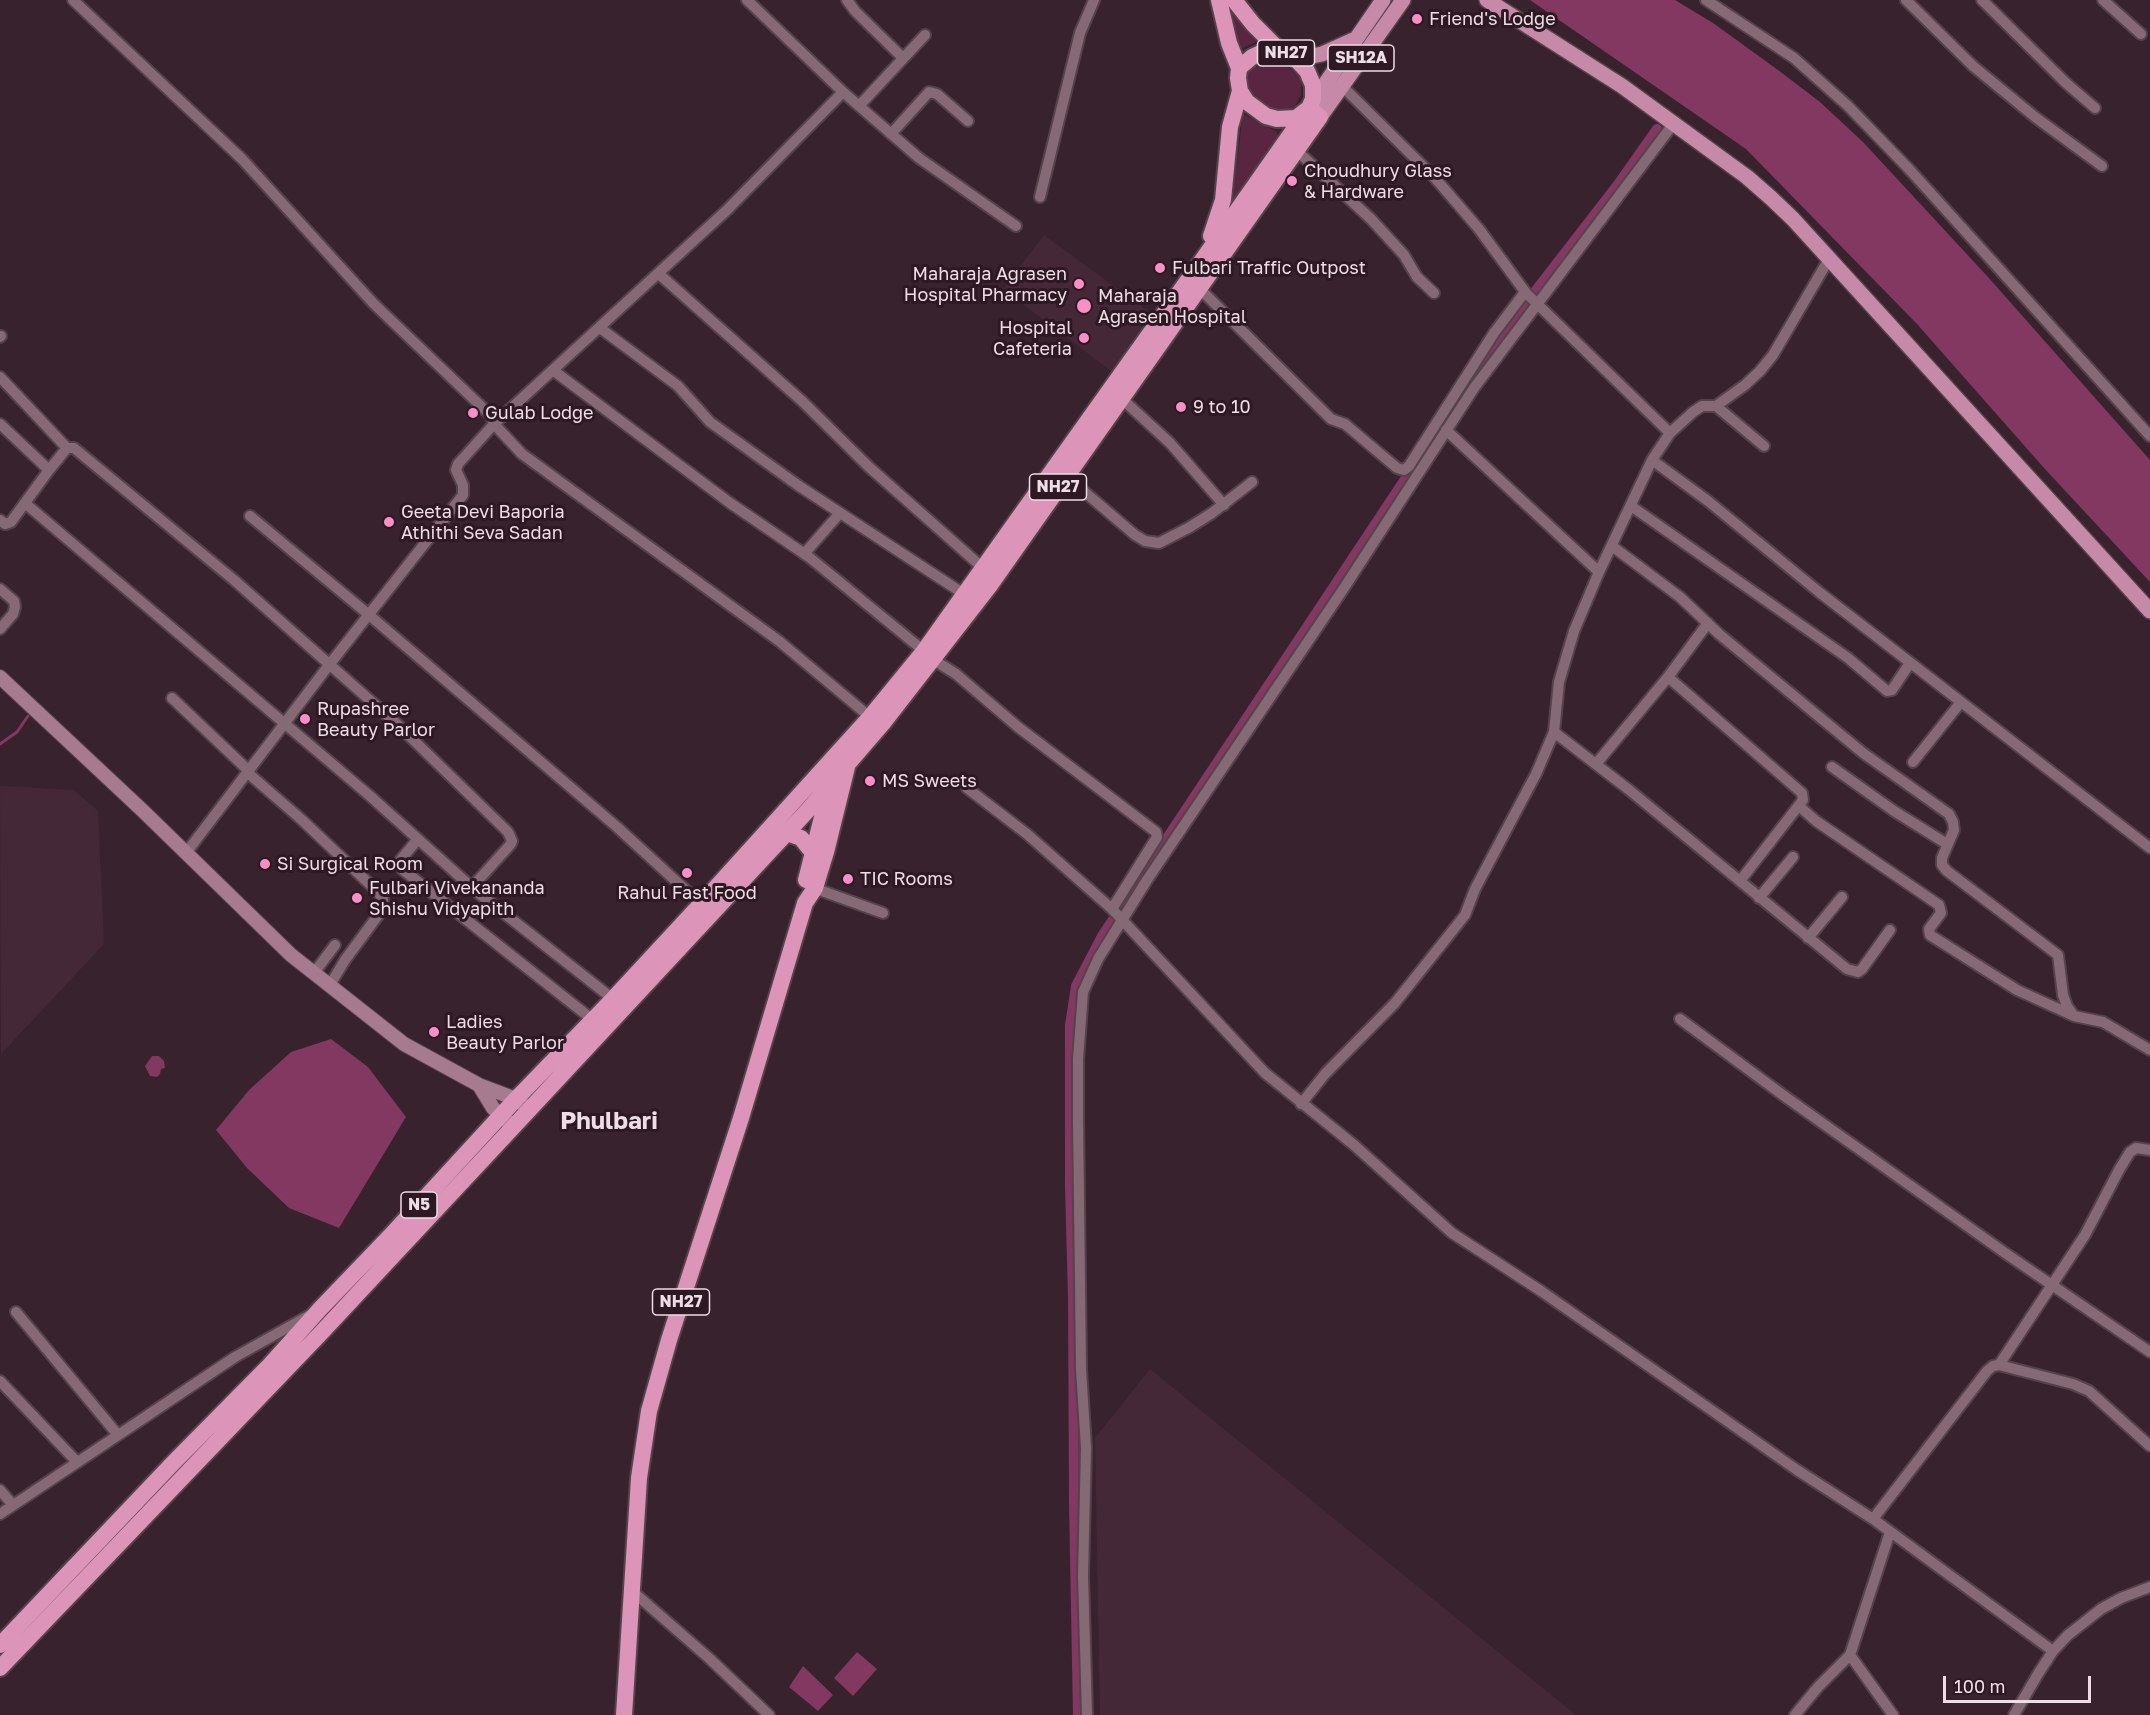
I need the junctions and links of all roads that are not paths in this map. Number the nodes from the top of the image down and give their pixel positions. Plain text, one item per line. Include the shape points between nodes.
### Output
1 (73, 0) edge
2 (747, 0) edge
3 (847, 0) edge
4 (1094, 0) edge
5 (1219, 0) edge
6 (1234, 0) edge
7 (1383, 0) edge
8 (1404, 0) edge
9 (1487, 0) edge
10 (1706, 0) edge
11 (1906, 0) edge
12 (1982, 0) edge
13 (2103, 0) edge
14 (2141, 34) dead end
15 (925, 35) dead end
16 (1356, 39) junction
17 (1280, 51) junction
18 (903, 58) junction
19 (1298, 59) junction
20 (1239, 68) junction
21 (1341, 85) junction
22 (1240, 91) junction
23 (843, 92) junction
24 (859, 106) junction
25 (2096, 108) dead end
26 (1314, 112) junction
27 (968, 122) dead end
28 (1674, 123) junction
29 (891, 134) junction
30 (1296, 150) junction
31 (2102, 166) dead end
32 (1040, 197) dead end
33 (1016, 226) dead end
34 (1829, 259) junction
35 (1201, 262) junction
36 (659, 274) junction
37 (1198, 288) junction
38 (1434, 292) dead end
39 (1525, 292) junction
40 (1536, 302) junction
41 (600, 328) junction
42 (554, 371) junction
43 (0, 377) edge
44 (1121, 398) junction
45 (1716, 406) junction
46 (0, 424) edge
47 (494, 424) junction
48 (1446, 430) junction
49 (1670, 433) junction
50 (2150, 436) edge
51 (1764, 446) dead end
52 (68, 448) junction
53 (1652, 460) junction
54 (49, 470) junction
55 (1066, 476) junction
56 (1252, 482) dead end
57 (26, 504) junction
58 (1224, 505) junction
59 (1631, 506) junction
60 (840, 513) junction
61 (250, 516) dead end
62 (0, 520) edge
63 (1612, 546) junction
64 (804, 554) junction
65 (983, 568) junction
66 (1599, 572) junction
67 (0, 589) edge
68 (964, 594) junction
69 (2150, 611) edge
70 (369, 614) junction
71 (1708, 623) junction
72 (0, 629) edge
73 (929, 655) junction
74 (1910, 663) junction
75 (329, 665) junction
76 (0, 677) edge
77 (1668, 677) junction
78 (172, 698) dead end
79 (1961, 702) junction
80 (870, 717) junction
81 (285, 724) junction
82 (1554, 732) junction
83 (840, 762) junction
84 (1913, 762) dead end
85 (1596, 764) junction
86 (1832, 766) dead end
87 (249, 772) junction
88 (830, 784) junction
89 (967, 788) dead end
90 (1799, 806) junction
91 (787, 833) junction
92 (418, 839) junction
93 (1947, 844) junction
94 (2150, 848) edge
95 (186, 853) junction
96 (813, 853) junction
97 (1792, 857) dead end
98 (1740, 881) junction
99 (810, 886) junction
100 (472, 887) junction
101 (1842, 897) dead end
102 (1759, 898) junction
103 (701, 904) junction
104 (1112, 909) junction
105 (883, 913) dead end
106 (1122, 920) junction
107 (1890, 930) dead end
108 (1808, 938) junction
109 (335, 945) dead end
110 (314, 974) junction
111 (330, 985) junction
112 (613, 999) junction
113 (2074, 1016) junction
114 (1680, 1019) dead end
115 (593, 1020) junction
116 (2150, 1050) edge
117 (479, 1085) junction
118 (516, 1099) junction
119 (1301, 1104) junction
120 (530, 1110) junction
121 (508, 1121) junction
122 (2150, 1150) edge
123 (2053, 1285) junction
124 (320, 1309) junction
125 (16, 1312) dead end
126 (2150, 1352) edge
127 (2000, 1365) junction
128 (0, 1381) edge
129 (118, 1435) junction
130 (2150, 1446) edge
131 (77, 1462) junction
132 (0, 1490) edge
133 (13, 1505) junction
134 (0, 1514) edge
135 (1873, 1519) junction
136 (1890, 1532) junction
137 (2150, 1587) edge
138 (631, 1590) junction
139 (0, 1644) edge
140 (2053, 1651) junction
141 (1850, 1655) junction
142 (0, 1668) edge
143 (624, 1715) edge
144 (769, 1715) edge
145 (1087, 1715) edge
146 (1795, 1715) edge
147 (1893, 1715) edge
148 (2014, 1715) edge

1 - 47 street via 242,159 373,303 491,416
2 - 23 street
3 - 18 street
4 - 32 street via 1080,33
5 - 20 highway, NH27 via 1228,43
6 - 17 highway, NH27
7 - 16 main road, SH12A
8 - 21 main road, SH12A
9 - 28 main road
10 - 50 street via 1794,58 1848,106
11 - 31 street via 1973,66
12 - 25 street
13 - 14 street
15 - 18 street
16 - 19 main road, SH12A via 1322,54
16 - 26 main road, SH12A
17 - 19 highway, NH27
17 - 20 highway, NH27 via 1259,53
18 - 24 street
19 - 26 highway, NH27 via 1313,85
20 - 22 highway, NH27
21 - 26 main road, SH12A
21 - 39 street via 1435,178
22 - 26 highway via 1247,102 1266,116 1296,118
22 - 35 highway, NH27 via 1230,127 1223,200
23 - 24 street
23 - 36 street
24 - 29 street
26 - 30 highway, NH27
26 - 35 highway, NH27
27 - 29 street via 937,94 929,92
28 - 34 main road via 1747,177
28 - 40 street
29 - 33 street via 934,170
30 - 37 highway, NH27
30 - 38 street via 1371,219 1404,255 1417,277
34 - 45 street via 1773,355 1752,378
34 - 69 main road
35 - 65 highway, NH27
36 - 41 street
36 - 65 street
37 - 39 street via 1331,419 1345,424 1404,470
37 - 44 highway, NH27
39 - 40 street
40 - 48 street
40 - 49 street
41 - 42 street
41 - 60 street via 678,387 710,422
42 - 47 street
42 - 64 street
43 - 52 street
44 - 55 highway, NH27
44 - 58 street via 1170,443
45 - 49 street via 1702,406
45 - 51 street
46 - 54 street
47 - 70 street via 456,467 463,495
47 - 80 street via 522,454 779,641
48 - 66 street
48 - 106 street
49 - 53 street
52 - 54 street
52 - 75 street via 74,448 234,580
53 - 59 street
53 - 74 street
54 - 57 street
55 - 58 street via 1145,542 1159,543
55 - 73 highway, NH27 via 991,584
56 - 58 street
57 - 62 street via 8,524
57 - 81 street
59 - 63 street
59 - 74 street via 1848,658 1887,691 1892,690
60 - 64 street
60 - 68 street
61 - 70 street
63 - 66 street
63 - 71 street via 1662,582
64 - 73 street
65 - 68 highway, NH27
66 - 82 street via 1568,647 1559,682
67 - 72 street via 14,601 15,607
68 - 73 highway, NH27
70 - 75 street
70 - 103 street
71 - 77 street
71 - 93 street via 1863,753 1949,814 1954,830
73 - 80 highway, NH27
73 - 83 highway, NH27 via 884,723
73 - 104 street via 1156,832 1157,837
74 - 79 street
75 - 81 street
75 - 100 street via 398,725 511,836 510,845
76 - 95 main road
77 - 85 street
77 - 90 street via 1802,793
78 - 87 street
79 - 84 street
79 - 94 street
80 - 83 highway, NH27 via 848,741
81 - 87 street
81 - 92 street
82 - 85 street
82 - 119 street via 1465,915 1395,1004 1325,1074
83 - 88 highway, NH27
83 - 99 highway, NH27 via 842,791
83 - 103 highway, N5
85 - 98 street
86 - 93 street
87 - 95 street
87 - 111 street via 383,899 382,910
88 - 91 highway, N5
88 - 96 highway, NH27
89 - 104 street via 1027,834
90 - 98 street
90 - 113 street via 1815,821 1939,905 1941,913 1929,929 1930,935 2017,990
91 - 96 highway via 801,838
91 - 120 highway, N5
92 - 100 street
92 - 115 street via 400,861 402,869
93 - 113 street via 1942,858 1947,871 2058,955 2063,996
95 - 110 main road
96 - 99 highway, NH27
97 - 102 street
98 - 102 street
99 - 105 street
99 - 138 highway, NH27 via 657,1381 639,1479
100 - 112 street
101 - 108 street
102 - 108 street
103 - 112 highway, N5
104 - 106 street
106 - 119 street via 1265,1073
106 - 145 street via 1083,992 1078,1059
107 - 108 street via 1858,972 1847,969
109 - 110 street
110 - 111 main road
111 - 117 main road via 404,1044
112 - 115 highway, N5
113 - 116 street via 2103,1022
114 - 123 street
115 - 118 highway, N5
117 - 118 main road
117 - 121 main road
118 - 120 main road
118 - 121 highway, N5
119 - 135 street via 1354,1145 1452,1233
120 - 121 highway, N5
121 - 124 highway, N5
121 - 142 highway, N5 via 320,1334
122 - 123 street via 2136,1148 2130,1152 2099,1212
123 - 126 street
123 - 127 street
124 - 129 street via 235,1357
124 - 139 highway, N5
125 - 129 street
127 - 130 street via 2073,1383 2089,1391
127 - 135 street via 1987,1371
128 - 131 street
129 - 131 street
131 - 133 street
132 - 133 street
133 - 134 street
135 - 136 street
136 - 140 street
136 - 141 street
137 - 140 street via 2101,1609
138 - 143 highway, NH27
138 - 144 street
140 - 148 street
141 - 146 street
141 - 147 street

